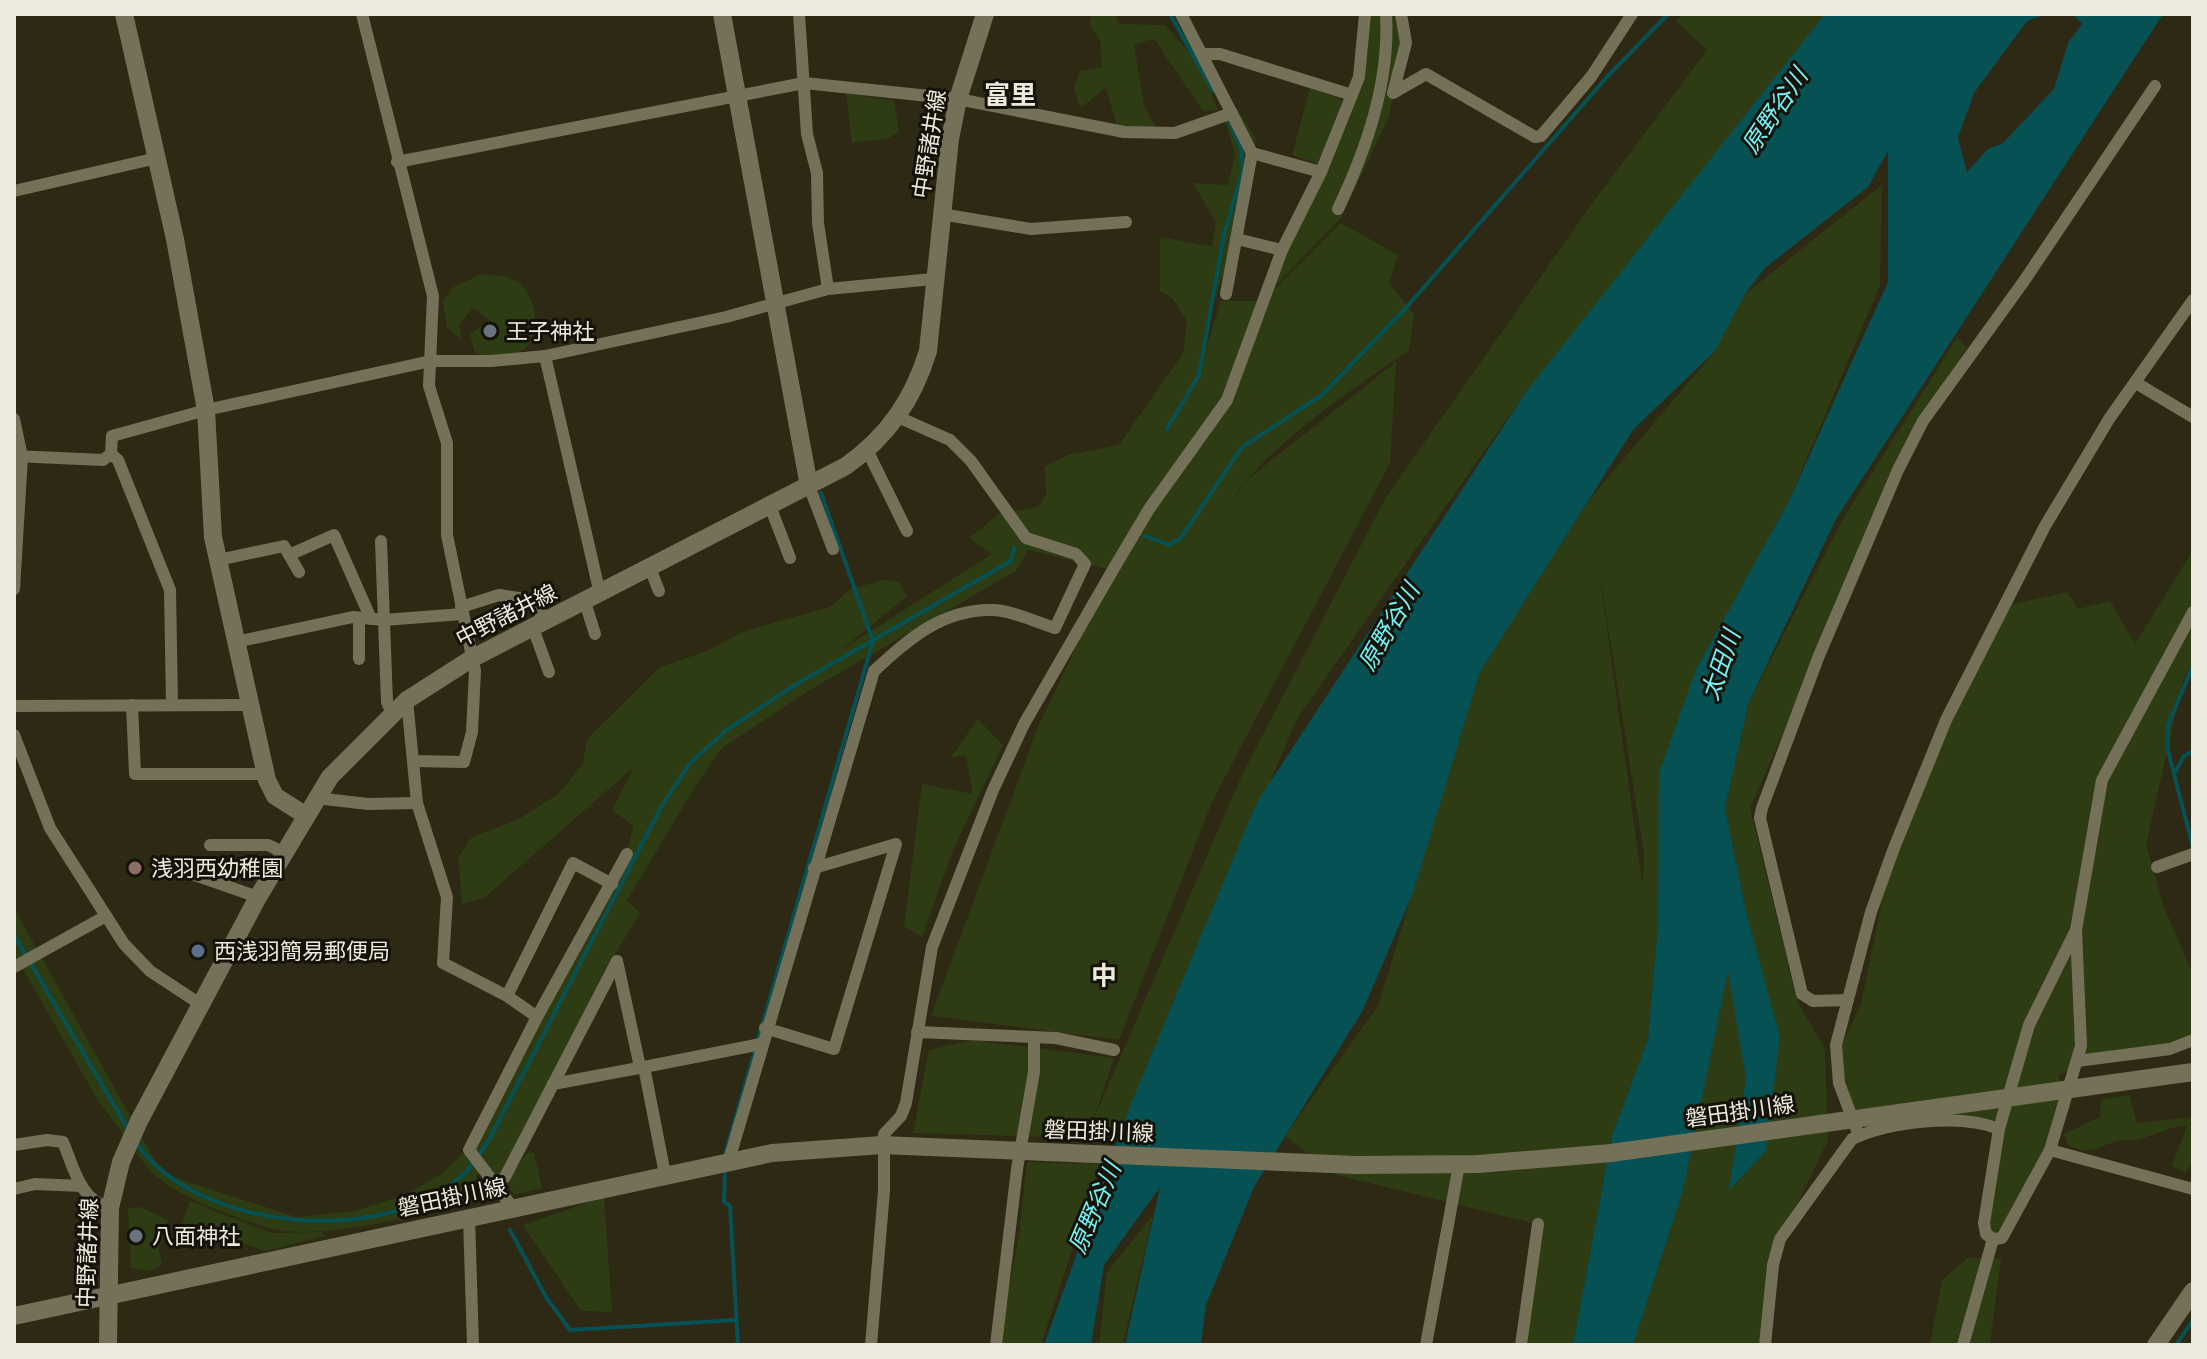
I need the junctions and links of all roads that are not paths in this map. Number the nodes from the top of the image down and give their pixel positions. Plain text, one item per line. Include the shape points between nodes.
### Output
1 (124, 14) edge
2 (362, 14) edge
3 (722, 14) edge
4 (799, 14) edge
5 (985, 14) edge
6 (1181, 14) edge
7 (1386, 14) edge
8 (1401, 14) edge
9 (1632, 14) edge
10 (1362, 15) edge
11 (1202, 54) junction
12 (804, 83) junction
13 (2155, 86) dead end
14 (737, 94) junction
15 (1352, 95) junction
16 (958, 99) junction
17 (1228, 114) junction
18 (1252, 153) junction
19 (157, 158) junction
20 (397, 162) junction
21 (1321, 172) junction
22 (14, 191) edge
23 (1338, 209) dead end
24 (941, 214) junction
25 (1126, 222) dead end
26 (1237, 239) junction
27 (1282, 250) junction
28 (933, 279) junction
29 (828, 289) junction
30 (1226, 294) dead end
31 (2193, 300) edge
32 (778, 305) junction
33 (545, 356) junction
34 (431, 361) junction
35 (2136, 383) junction
36 (206, 410) junction
37 (898, 417) junction
38 (2193, 417) edge
39 (14, 419) edge
40 (867, 450) junction
41 (111, 454) junction
42 (18, 456) edge
43 (809, 486) junction
44 (770, 506) junction
45 (907, 531) dead end
46 (381, 541) dead end
47 (833, 549) dead end
48 (289, 555) junction
49 (790, 558) dead end
50 (218, 560) junction
51 (650, 568) junction
52 (299, 572) dead end
53 (14, 575) edge
54 (14, 589) edge
55 (659, 591) dead end
56 (592, 598) junction
57 (462, 610) junction
58 (2193, 612) edge
59 (371, 619) junction
60 (537, 625) junction
61 (595, 634) dead end
62 (236, 642) junction
63 (359, 659) dead end
64 (471, 659) junction
65 (549, 672) dead end
66 (407, 700) junction
67 (132, 705) junction
68 (172, 705) junction
69 (250, 705) junction
70 (14, 706) edge
71 (392, 714) junction
72 (14, 735) edge
73 (413, 761) junction
74 (265, 774) junction
75 (316, 798) junction
76 (417, 803) junction
77 (305, 815) junction
78 (210, 845) dead end
79 (283, 852) junction
80 (627, 854) dead end
81 (2192, 859) edge
82 (2157, 867) dead end
83 (814, 868) junction
84 (192, 874) dead end
85 (612, 884) junction
86 (258, 897) junction
87 (106, 916) junction
88 (2076, 930) junction
89 (17, 965) edge
90 (507, 996) junction
91 (1848, 1000) junction
92 (200, 1004) junction
93 (537, 1017) junction
94 (765, 1028) junction
95 (917, 1032) junction
96 (1034, 1037) junction
97 (2193, 1040) edge
98 (761, 1044) junction
99 (1114, 1050) dead end
100 (2077, 1061) junction
101 (642, 1067) junction
102 (2193, 1072) edge
103 (553, 1084) junction
104 (1999, 1129) junction
105 (1859, 1136) junction
106 (14, 1145) edge
107 (889, 1146) junction
108 (2050, 1150) junction
109 (729, 1160) junction
110 (1452, 1165) junction
111 (665, 1174) junction
112 (496, 1184) junction
113 (82, 1186) junction
114 (14, 1189) edge
115 (2193, 1189) edge
116 (110, 1208) junction
117 (513, 1208) junction
118 (469, 1218) junction
119 (1538, 1224) dead end
120 (1993, 1239) junction
121 (2193, 1291) edge
122 (108, 1297) junction
123 (14, 1316) edge
124 (108, 1345) edge
125 (473, 1345) edge
126 (871, 1345) edge
127 (996, 1345) edge
128 (1426, 1345) edge
129 (1521, 1345) edge
130 (1765, 1345) edge
131 (1963, 1345) edge
132 (2156, 1345) edge

1 - 19 main road
2 - 20 street
3 - 14 main road
4 - 12 street
5 - 16 main road, 中野諸井線
6 - 11 street
7 - 23 street via 1386,69
8 - 9 street via 1406,43 1393,93 1426,74 1535,137 1591,77
10 - 15 street via 1364,46
11 - 15 street via 1220,54
11 - 17 street
12 - 14 street
12 - 16 street
12 - 29 street
13 - 91 street via 1923,421 1818,658 1762,808 1760,818 1802,994 1813,1001
14 - 20 street
14 - 32 main road
15 - 21 street
16 - 17 street via 1156,134 1175,133
16 - 24 main road, 中野諸井線
17 - 18 street
18 - 21 street
18 - 26 street
19 - 22 street
19 - 36 main road
20 - 34 street via 433,296
21 - 27 street
24 - 25 street via 1031,229
24 - 28 main road, 中野諸井線
26 - 27 street
26 - 30 street
27 - 95 street via 1227,400 1149,509 1024,724 993,790 932,947
28 - 29 street
28 - 37 main road, 中野諸井線 via 928,351 918,384
29 - 32 street
31 - 35 street
32 - 33 street
32 - 43 main road
33 - 34 street
33 - 56 street
34 - 36 street
34 - 57 street via 429,386 447,443 447,535
35 - 38 street
35 - 91 street via 2052,513 1946,720 1871,912
36 - 41 street via 112,436
36 - 50 main road via 210,518
37 - 40 main road, 中野諸井線
37 - 83 street via 950,440 1026,538 1076,554 1085,564 1055,628 997,610 958,612 915,633 874,671
39 - 42 street
40 - 43 main road, 中野諸井線
40 - 45 street
41 - 42 street via 103,460
41 - 68 street via 118,460 170,590
42 - 53 street
43 - 44 main road, 中野諸井線
43 - 47 street
44 - 49 street
44 - 51 main road, 中野諸井線
46 - 59 street
48 - 50 street via 284,546
48 - 52 street
48 - 59 street via 334,535
50 - 62 main road
51 - 55 street
51 - 56 main road, 中野諸井線
53 - 54 street
56 - 60 main road, 中野諸井線
56 - 61 street
57 - 59 street
57 - 60 street via 499,595 539,601
57 - 64 street
58 - 88 street via 2102,780
59 - 62 street via 336,620
59 - 63 street
59 - 71 street
60 - 64 main road, 中野諸井線
60 - 65 street
62 - 69 main road
64 - 66 main road, 中野諸井線
64 - 73 street via 472,732 464,762
66 - 71 main road, 中野諸井線
66 - 73 street
67 - 68 street
67 - 70 street
67 - 74 street via 135,774
68 - 69 street
69 - 74 main road
71 - 75 main road, 中野諸井線
72 - 87 street via 50,828
73 - 76 street
74 - 77 main road via 275,796
75 - 76 street
75 - 77 main road, 中野諸井線
76 - 90 street via 447,897 443,963
77 - 79 main road, 中野諸井線
78 - 79 street via 268,845
79 - 86 main road, 中野諸井線
80 - 85 street
81 - 82 street
83 - 94 street
83 - 94 street via 896,844 834,1049
84 - 86 street
85 - 90 street via 573,863
85 - 93 street
86 - 92 main road, 中野諸井線
87 - 89 street
87 - 92 street via 150,971
88 - 100 street via 2081,1046
88 - 104 street via 2029,1025
90 - 93 street
91 - 105 street via 1836,1057 1839,1083
92 - 116 main road, 中野諸井線 via 139,1121 121,1162
93 - 112 street via 469,1150
94 - 98 street
95 - 96 street
95 - 107 street via 906,1103 884,1134
96 - 99 street
96 - 127 street via 1034,1072
97 - 100 street via 2170,1049
98 - 101 street
98 - 109 street
100 - 108 street
101 - 103 street
101 - 103 street via 617,961
101 - 111 street
102 - 110 main road, 磐田掛川線 via 1611,1153
103 - 112 street via 505,1177
104 - 105 street via 1971,1120
104 - 120 street via 1984,1223
105 - 130 street via 1841,1151 1780,1239
106 - 113 street via 63,1142
107 - 109 main road, 磐田掛川線 via 814,1148
107 - 110 main road, 磐田掛川線
107 - 126 street
108 - 115 street
108 - 120 street via 2002,1238
109 - 111 main road, 磐田掛川線
110 - 128 street
111 - 117 main road, 磐田掛川線
112 - 117 street
113 - 114 street via 35,1184
113 - 116 street via 94,1205
116 - 122 main road, 中野諸井線
117 - 118 main road, 磐田掛川線
118 - 122 main road, 磐田掛川線
118 - 125 street
119 - 129 street
120 - 131 street
121 - 132 main road
122 - 123 main road, 磐田掛川線
122 - 124 main road, 中野諸井線

